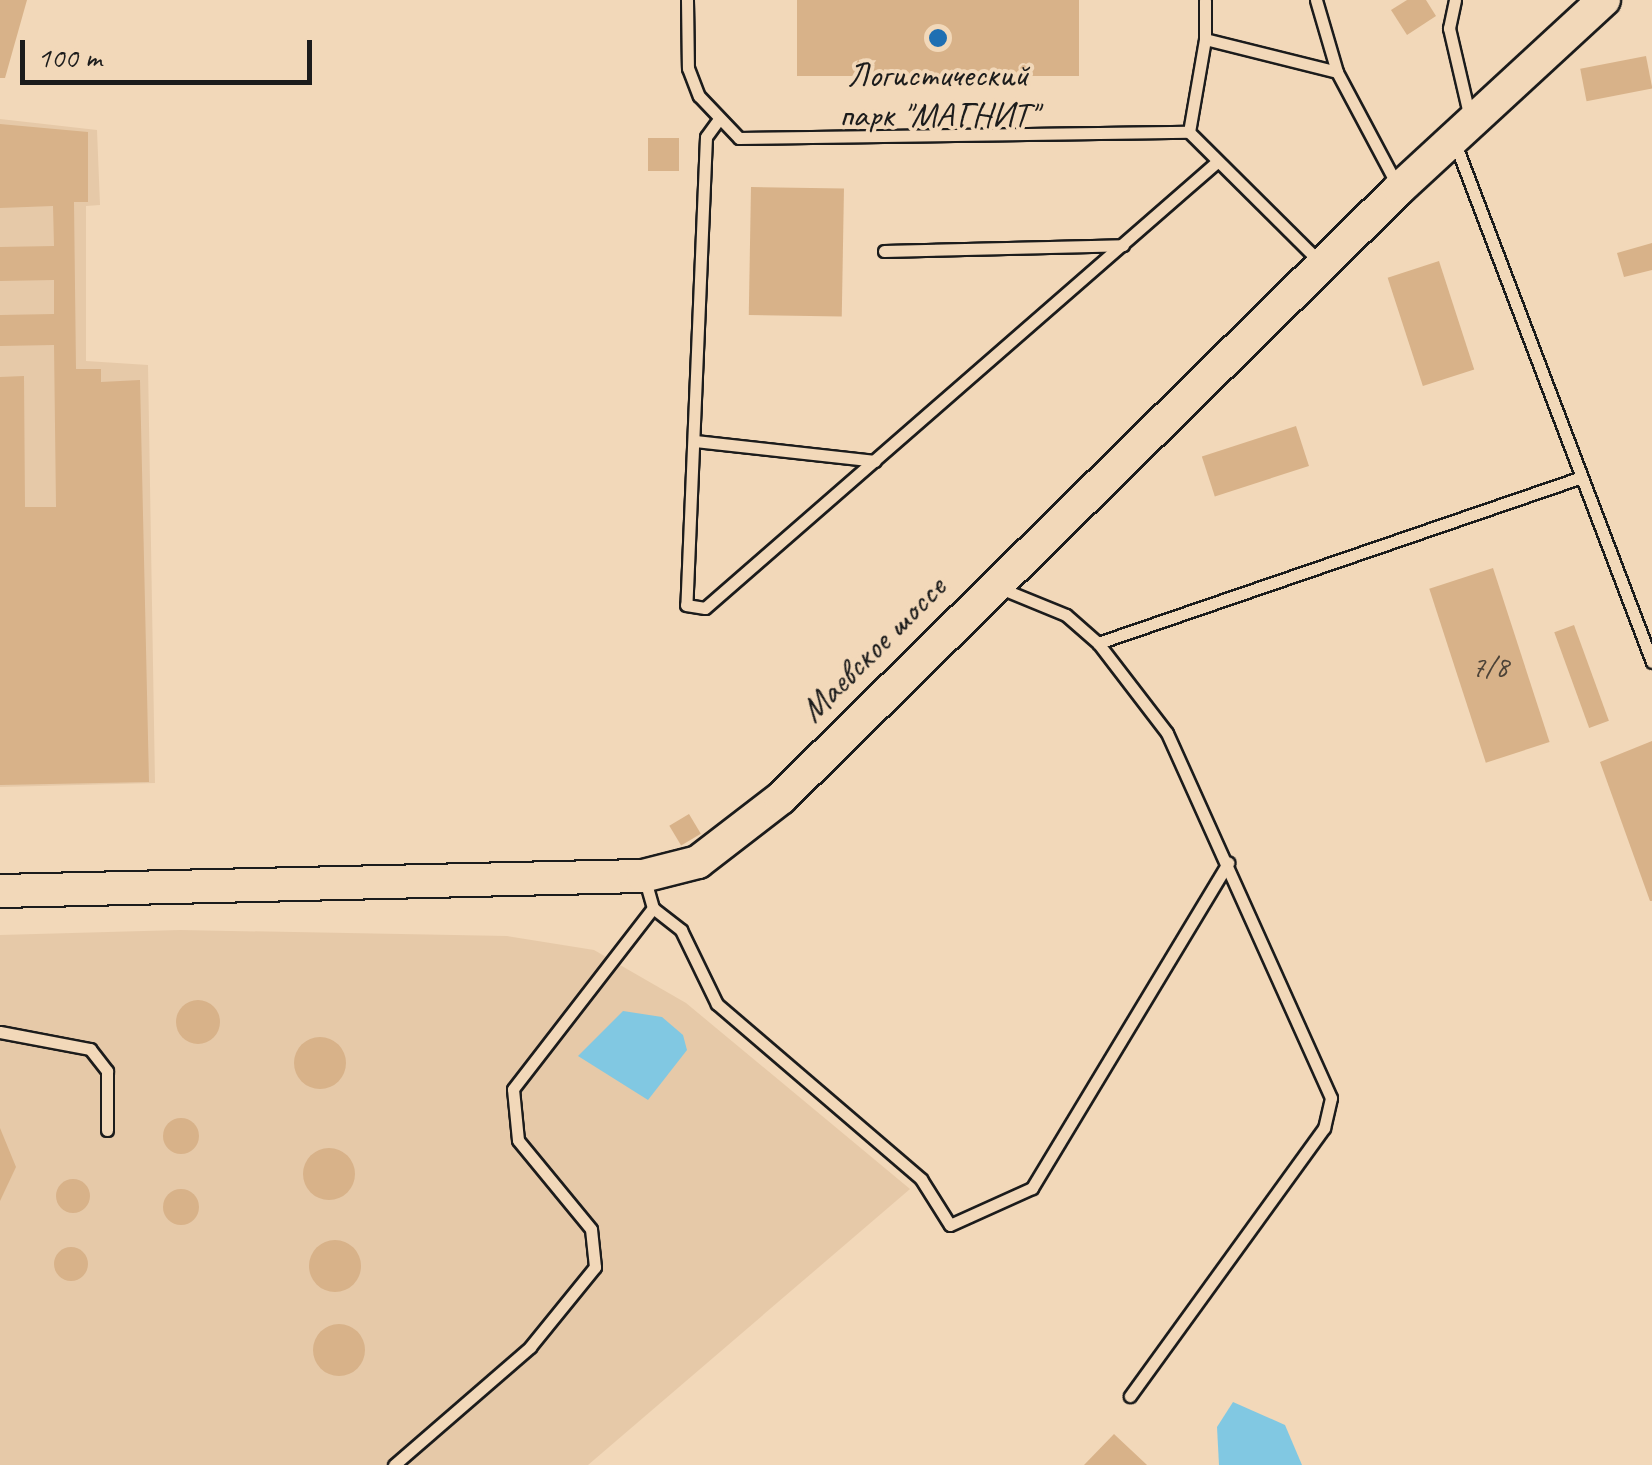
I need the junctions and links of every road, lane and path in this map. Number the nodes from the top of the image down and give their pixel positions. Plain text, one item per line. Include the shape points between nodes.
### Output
1 (687, 0) edge
2 (1205, 0) edge
3 (1316, 0) edge
4 (1455, 0) edge
5 (1604, 0) edge
6 (1205, 39) junction
7 (1337, 72) junction
8 (719, 120) junction
9 (1462, 131) junction
10 (1189, 132) junction
11 (1218, 161) junction
12 (1399, 188) junction
13 (1123, 245) junction
14 (884, 252) dead end
15 (1322, 264) junction
16 (694, 441) junction
17 (875, 460) junction
18 (1579, 478) junction
19 (991, 586) junction
20 (1098, 643) junction
21 (1652, 662) edge
22 (1228, 863) junction
23 (644, 876) junction
24 (0, 891) edge
25 (653, 908) junction
26 (0, 1032) edge
27 (106, 1130) dead end
28 (1130, 1396) dead end
29 (394, 1465) edge

1 - 8 lane via 688,68
2 - 6 lane
3 - 7 lane
4 - 9 lane via 1449,28
5 - 9 street, Маевское шоссе
6 - 7 lane
6 - 10 lane
7 - 12 lane
8 - 10 lane via 740,138
8 - 16 lane via 706,137
9 - 12 street, Маевское шоссе
9 - 18 lane
10 - 11 lane
11 - 13 lane
11 - 15 lane
12 - 15 street, Маевское шоссе
13 - 14 lane
13 - 17 lane
15 - 19 street, Маевское шоссе
16 - 17 lane
16 - 17 lane via 686,605 705,608
18 - 20 lane
18 - 21 lane
19 - 20 lane via 1066,616
19 - 23 street, Маевское шоссе via 734,839 698,862
20 - 22 lane via 1168,732
22 - 25 lane via 1032,1188 950,1225 922,1179 717,1004 681,930
22 - 28 lane via 1331,1098 1324,1128
23 - 24 street, Маевское шоссе
23 - 25 lane
25 - 29 lane via 513,1089 518,1140 591,1229 595,1266 530,1347
26 - 27 lane via 46,1034 90,1049 107,1071

